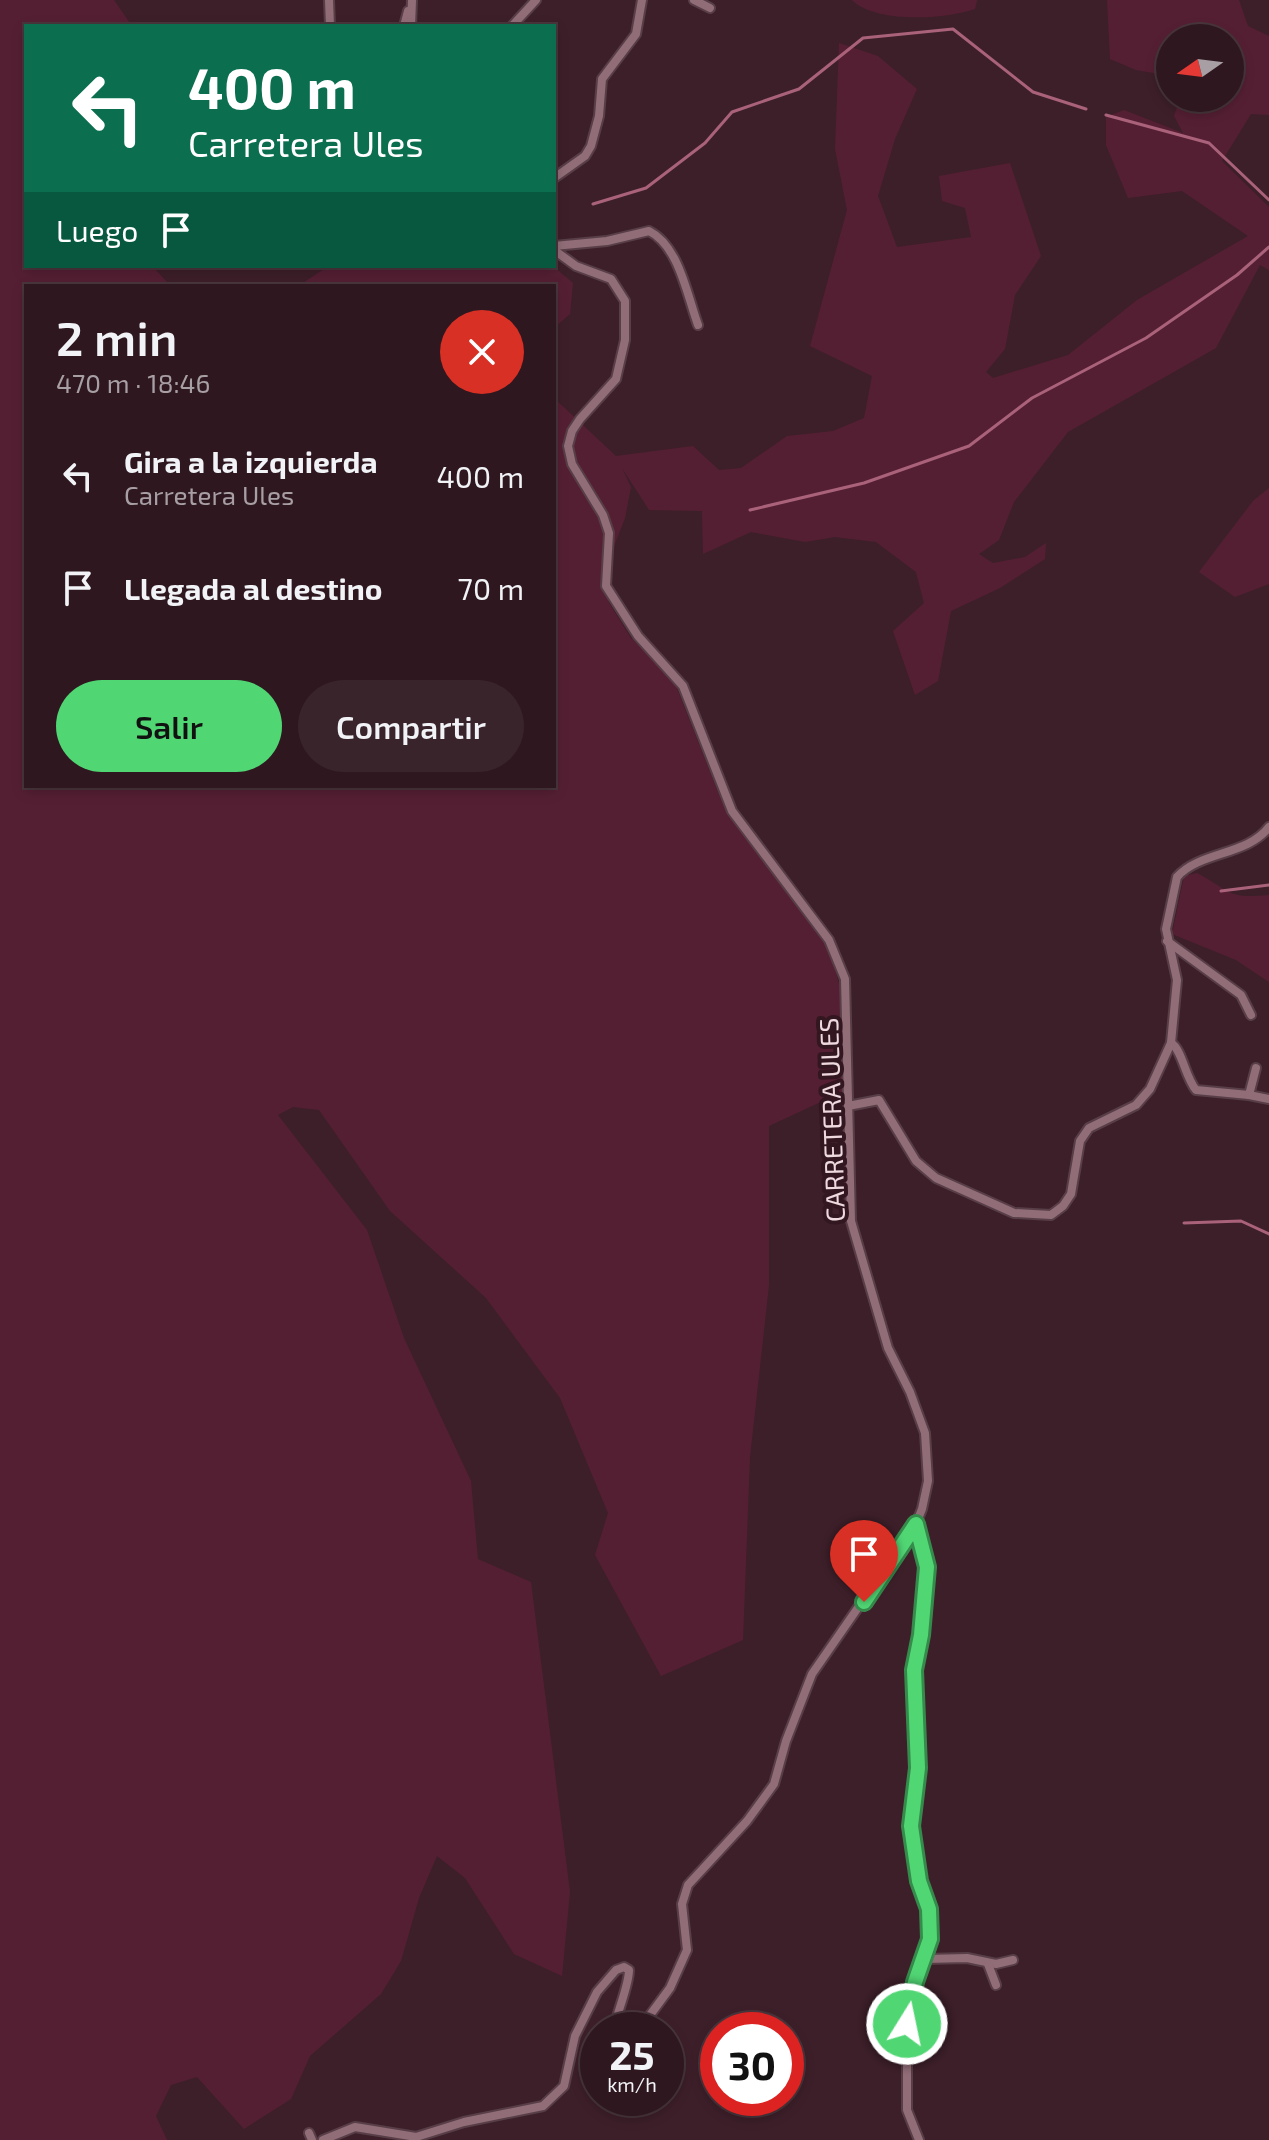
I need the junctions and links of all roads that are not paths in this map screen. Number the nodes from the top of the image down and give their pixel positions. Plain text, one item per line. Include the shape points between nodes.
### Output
1 (329, 0) edge
2 (536, 0) edge
3 (642, 0) edge
4 (694, 0) edge
5 (411, 1) edge
6 (710, 8) dead end
7 (330, 24) edge
8 (405, 24) edge
9 (411, 24) edge
10 (514, 24) edge
11 (556, 177) edge
12 (556, 248) edge
13 (556, 250) edge
14 (698, 325) dead end
15 (1269, 827) edge
16 (1167, 941) junction
17 (1251, 1015) dead end
18 (1171, 1043) junction
19 (1256, 1068) dead end
20 (1249, 1095) junction
21 (1269, 1099) edge
22 (848, 1106) junction
23 (916, 1524) junction
24 (925, 1959) junction
25 (1013, 1960) dead end
26 (988, 1964) junction
27 (996, 1985) dead end
28 (587, 2012) edge
29 (616, 2012) edge
30 (652, 2012) edge
31 (580, 2026) edge
32 (323, 2140) edge
33 (919, 2140) edge

1 - 7 street
2 - 10 street
3 - 11 street via 636,34 602,79 591,146
4 - 6 street
5 - 8 street
5 - 9 street
12 - 14 street via 649,231 660,236
13 - 22 street, CARRETERA ULES via 576,266 611,279 625,301 625,340 616,379 580,419 568,446 572,464 609,533 606,586 638,636 683,686 732,811 829,940 845,979
15 - 16 street via 1260,839 1182,870
16 - 17 street via 1241,995
16 - 18 street via 1177,980
18 - 20 street via 1196,1090
18 - 22 street via 1150,1089 1136,1105 1089,1128 1080,1141 1071,1194 1051,1215 1014,1213 936,1178 916,1161 879,1100
19 - 20 street
20 - 21 street
22 - 23 street, CARRETERA ULES via 851,1221 888,1348 925,1433 928,1481
23 - 24 street via 927,1567 914,1670 918,1768 911,1826 929,1909
23 - 30 street, CARRETERA ULES via 812,1674 774,1784 688,1885 682,1904 687,1950
24 - 26 street via 967,1958
24 - 33 street via 907,2024 907,2110
25 - 26 street
26 - 27 street
28 - 29 street via 597,1992 624,1967 629,1977
31 - 32 street via 564,2086 543,2106 416,2137 355,2127

